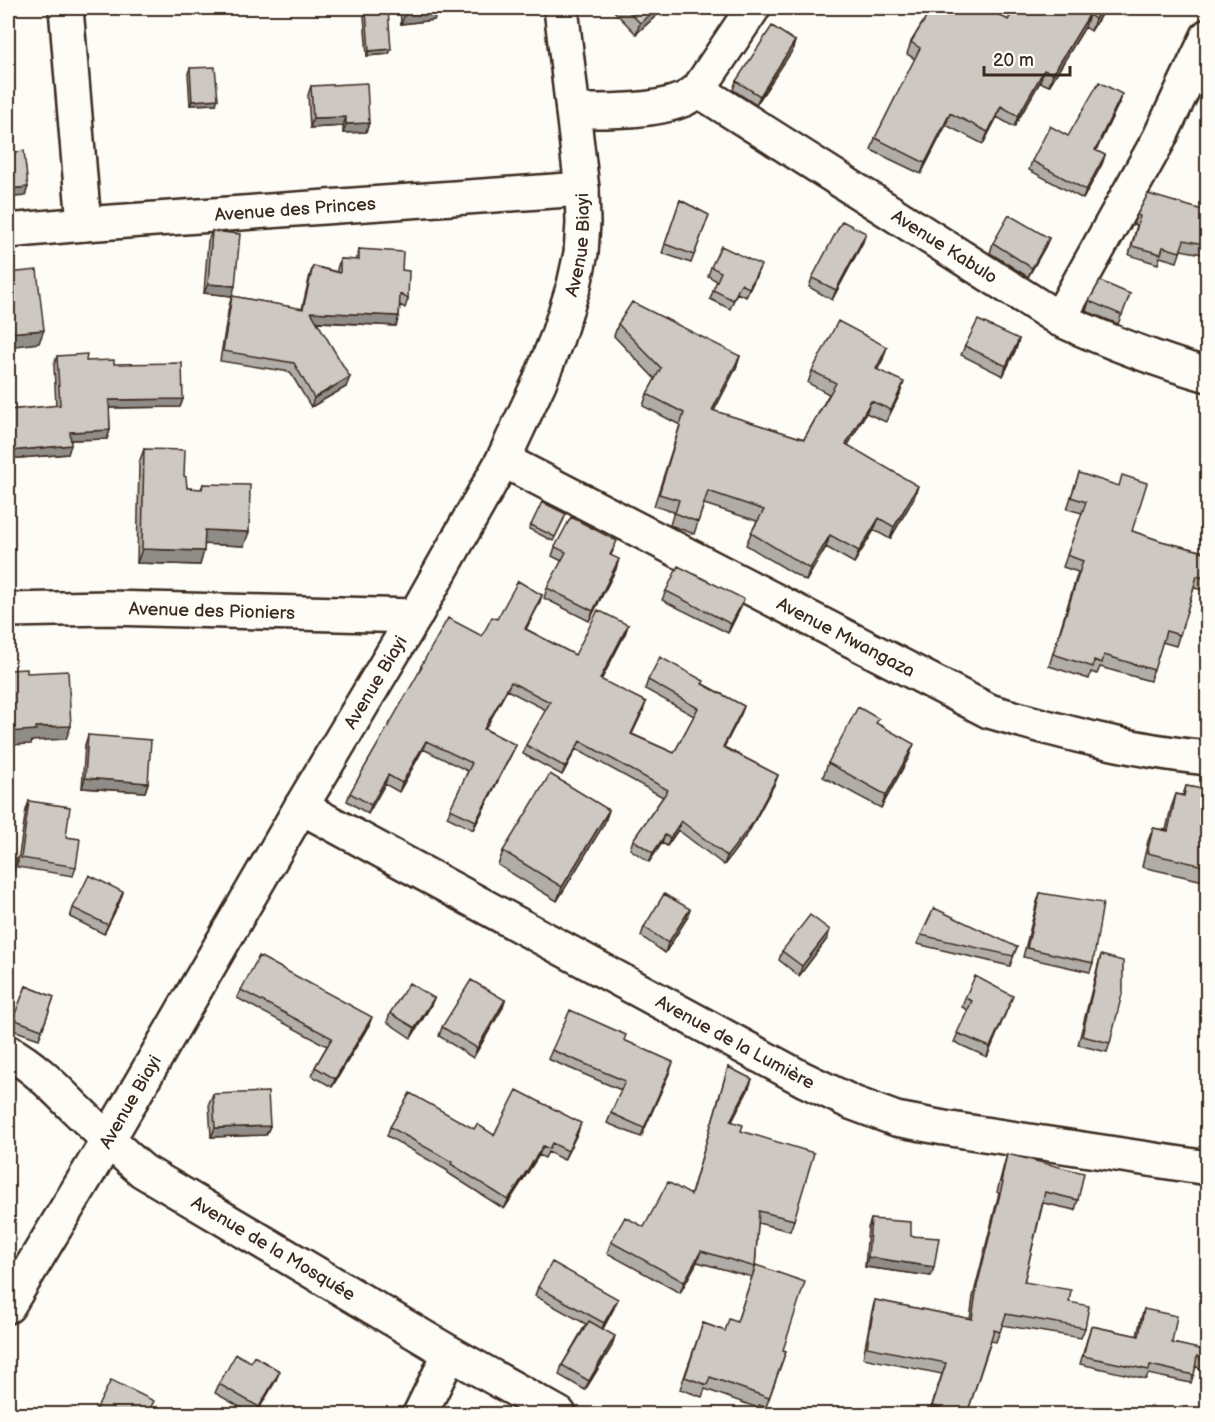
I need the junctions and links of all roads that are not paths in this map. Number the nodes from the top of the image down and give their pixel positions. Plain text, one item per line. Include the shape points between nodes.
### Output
1 (66, 8) edge
2 (561, 8) edge
3 (753, 8) edge
4 (1208, 36) edge
5 (698, 90) junction
6 (573, 111) junction
7 (582, 189) junction
8 (84, 224) junction
9 (8, 231) edge
10 (1059, 319) junction
11 (1208, 375) edge
12 (503, 460) junction
13 (8, 610) edge
14 (415, 616) junction
15 (1208, 758) edge
16 (301, 807) junction
17 (8, 1052) edge
18 (108, 1140) junction
19 (1208, 1168) edge
20 (8, 1306) edge
21 (450, 1353) junction
22 (420, 1414) edge
23 (560, 1414) edge

1 - 8 street
2 - 6 street, Avenue Biayi
3 - 5 street
4 - 10 street via 1159,139
5 - 6 street via 685,99 651,108
5 - 10 street, Avenue Kabulo
6 - 7 street, Avenue Biayi
7 - 8 street, Avenue des Princes
7 - 12 street, Avenue Biayi via 581,253 571,295 554,347
8 - 9 street, Avenue des Princes
10 - 11 street, Avenue Kabulo via 1140,353
12 - 14 street, Avenue Biayi
12 - 15 street, Avenue Mwangaza via 989,711 1108,743
13 - 14 street, Avenue des Pioniers via 108,608
14 - 16 street, Avenue Biayi
16 - 18 street, Avenue Biayi
16 - 19 street, Avenue de la Lumière via 853,1104 935,1127
17 - 18 street, Avenue de la Mosquée via 42,1075
18 - 20 street, Avenue Biayi
18 - 21 street, Avenue de la Mosquée via 143,1171
21 - 22 street
21 - 23 street, Avenue de la Mosquée

